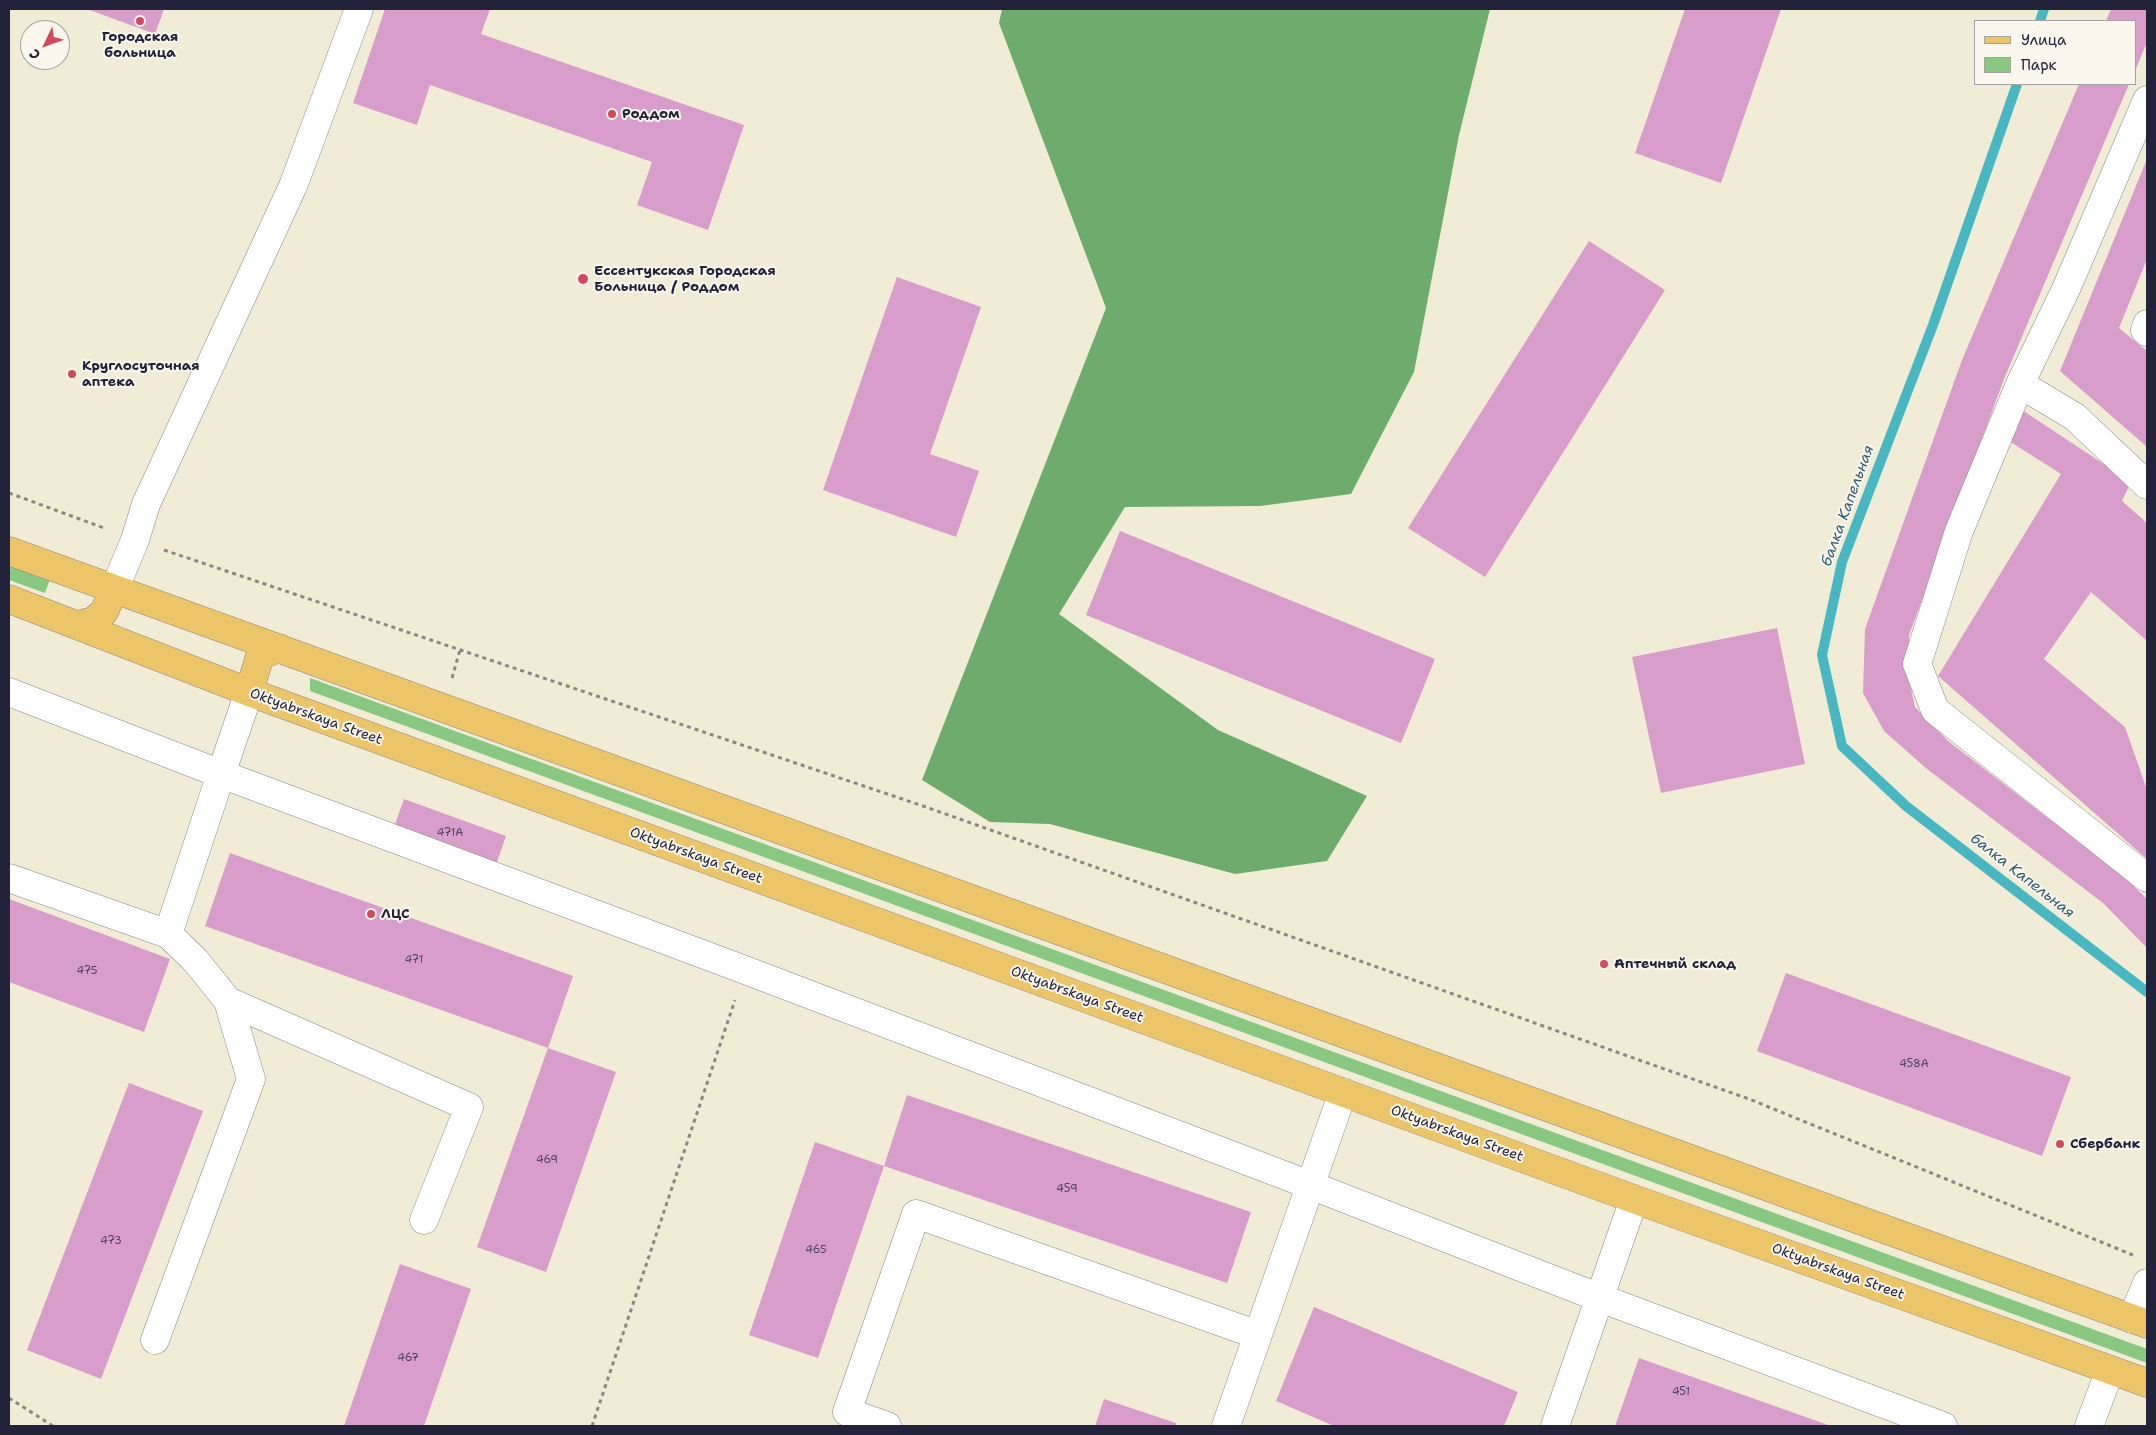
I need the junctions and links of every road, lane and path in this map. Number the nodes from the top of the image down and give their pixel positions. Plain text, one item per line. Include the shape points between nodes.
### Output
1 (358, 9) edge
2 (2147, 100) edge
3 (2147, 324) edge
4 (2147, 332) edge
5 (2020, 384) junction
6 (2147, 484) edge
7 (9, 493) edge
8 (135, 540) junction
9 (9, 551) edge
10 (114, 590) junction
11 (9, 599) edge
12 (77, 626) junction
13 (279, 648) junction
14 (9, 692) edge
15 (248, 692) junction
16 (221, 774) junction
17 (9, 878) edge
18 (2147, 878) edge
19 (168, 934) junction
20 (746, 970) junction
21 (228, 1000) junction
22 (1343, 1092) junction
23 (1310, 1185) junction
24 (1634, 1199) junction
25 (424, 1220) dead end
26 (2138, 1257) dead end
27 (2147, 1283) edge
28 (1600, 1298) junction
29 (2139, 1322) edge
30 (1258, 1335) junction
31 (155, 1340) dead end
32 (2110, 1370) junction
33 (2147, 1383) edge
34 (9, 1398) edge
35 (53, 1426) edge
36 (592, 1426) edge
37 (887, 1426) edge
38 (1226, 1426) edge
39 (1555, 1426) edge
40 (1943, 1426) edge
41 (2089, 1426) edge

1 - 8 lane via 293,186 146,504
2 - 5 lane via 2066,289
3 - 4 lane
5 - 6 lane via 2074,417
5 - 18 lane via 1959,531 1917,664 1935,710
7 - 8 path
8 - 10 lane
8 - 26 path via 923,806 1740,1096
9 - 10 main road
10 - 12 main road via 104,612 93,621
10 - 13 main road
11 - 12 main road, Oktyabrskaya Street
12 - 15 main road, Oktyabrskaya Street
13 - 15 main road via 260,656
13 - 29 main road
14 - 16 lane
15 - 16 lane
15 - 22 main road, Oktyabrskaya Street
16 - 19 lane
16 - 20 lane
17 - 19 lane
19 - 21 lane
20 - 23 lane
20 - 36 path
21 - 25 lane via 468,1107
21 - 31 lane via 251,1079
22 - 23 lane
22 - 24 main road, Oktyabrskaya Street
23 - 28 lane
23 - 30 lane
24 - 28 lane
24 - 32 main road, Oktyabrskaya Street
27 - 29 lane
28 - 39 lane
28 - 40 lane
30 - 37 lane via 916,1214 847,1412
30 - 38 lane
32 - 33 main road, Oktyabrskaya Street
32 - 41 lane
34 - 35 path

